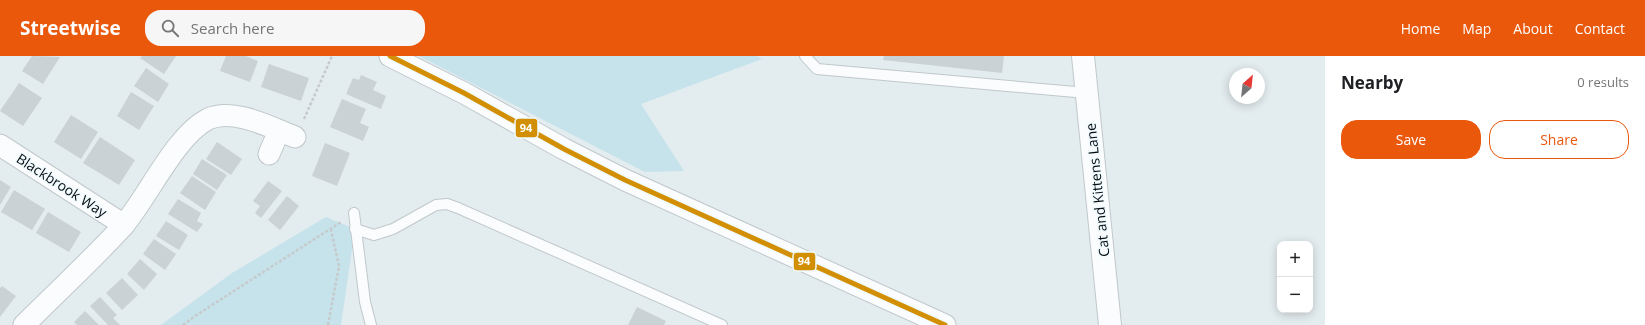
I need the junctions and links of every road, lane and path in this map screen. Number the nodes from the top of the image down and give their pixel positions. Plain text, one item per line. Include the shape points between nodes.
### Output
1 (332, 56) edge
2 (390, 56) edge
3 (804, 56) edge
4 (1083, 56) edge
5 (1087, 93) junction
6 (287, 134) junction
7 (0, 145) edge
8 (269, 154) dead end
9 (354, 213) dead end
10 (124, 225) junction
11 (355, 229) junction
12 (24, 325) edge
13 (183, 325) edge
14 (328, 325) edge
15 (371, 325) edge
16 (722, 325) edge
17 (945, 325) edge
18 (1110, 325) edge

1 - 6 path
2 - 17 street via 625,180
3 - 5 lane via 817,69
4 - 5 street, Cat and Kittens Lane
5 - 18 street, Cat and Kittens Lane
6 - 8 street
6 - 10 street, Blackbrook Way via 246,118 226,115 209,119 182,142
7 - 10 street, Blackbrook Way
9 - 11 lane
10 - 12 street, Blackbrook Way
11 - 15 lane via 365,302
11 - 16 lane via 374,235 393,229 436,205 447,204
13 - 14 path via 331,230 339,266

